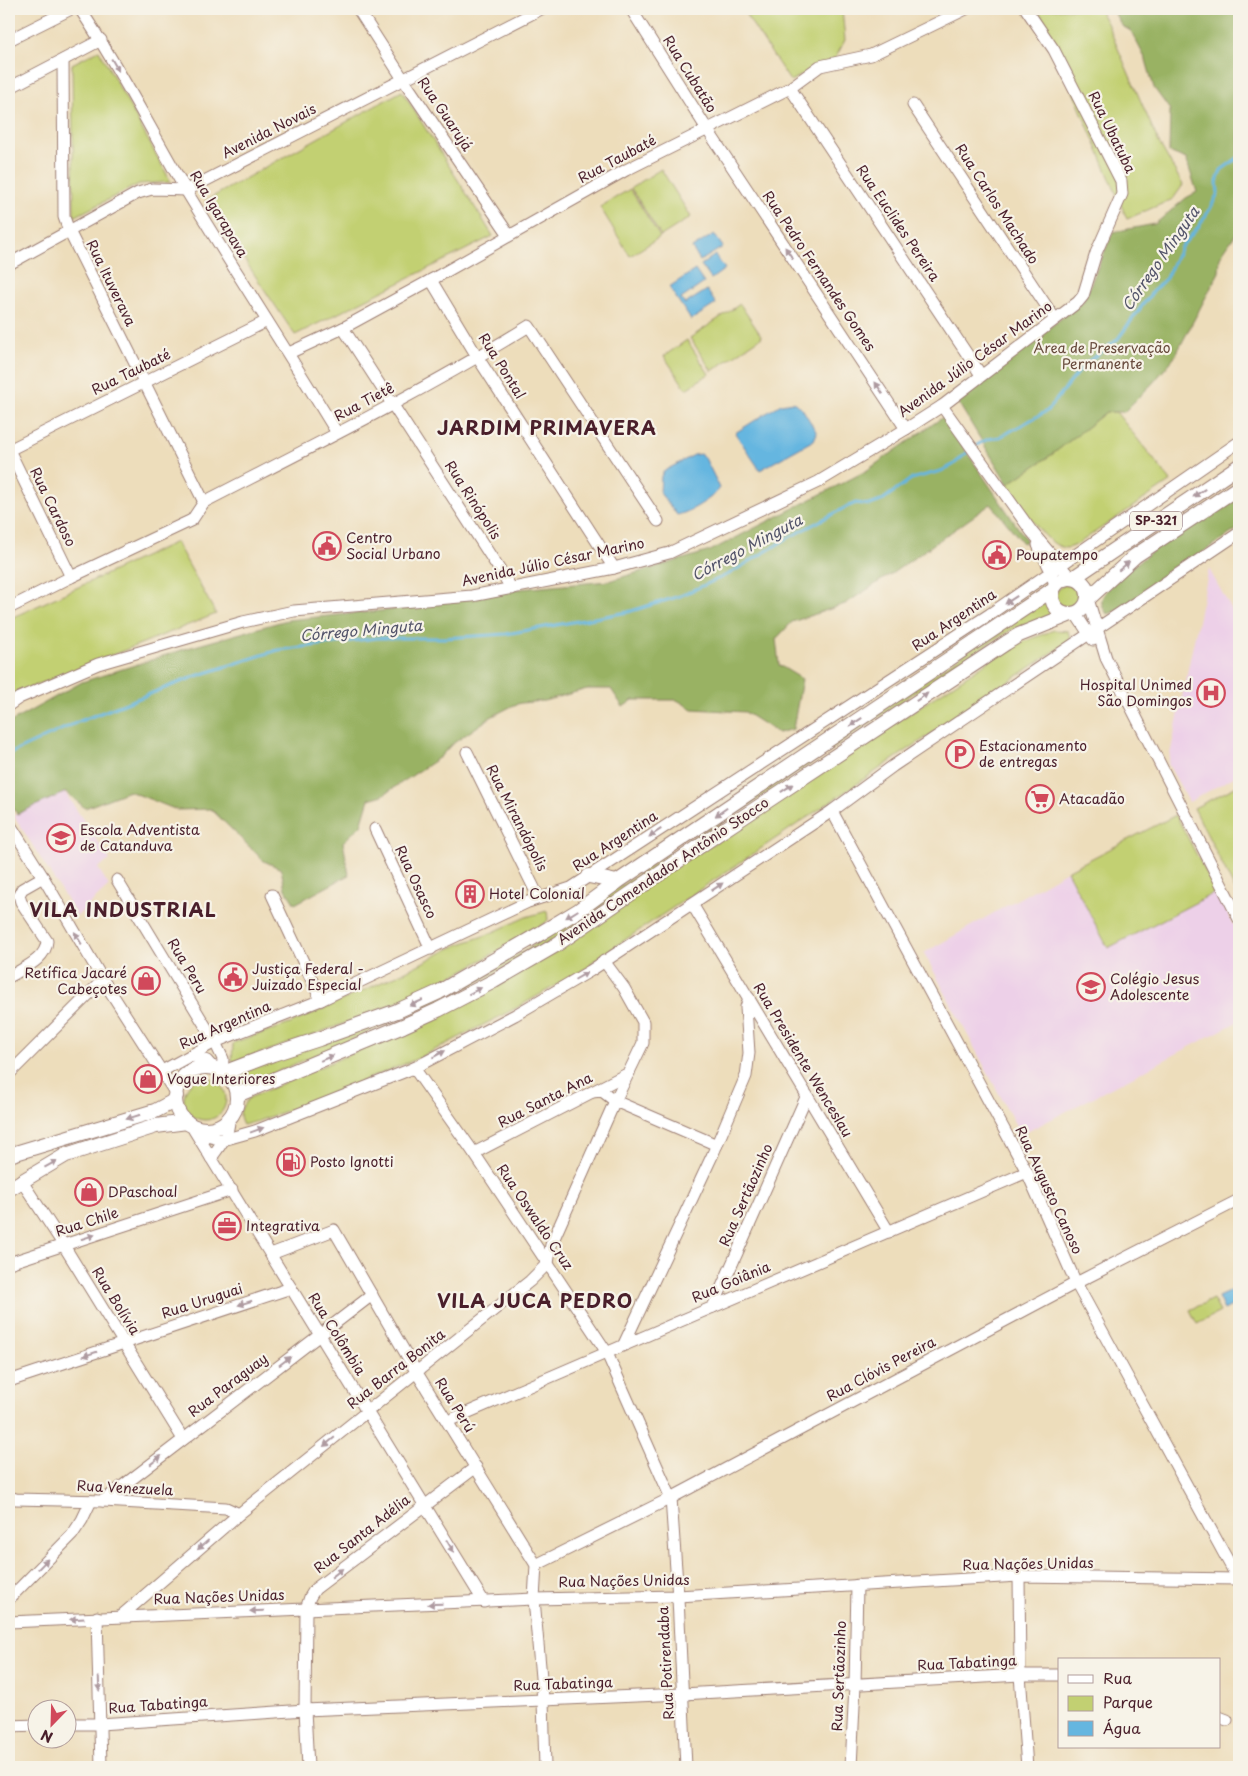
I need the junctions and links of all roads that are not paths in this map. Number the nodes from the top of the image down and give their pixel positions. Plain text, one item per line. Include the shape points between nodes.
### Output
1 (71, 9) edge
2 (80, 9) edge
3 (358, 9) edge
4 (540, 9) edge
5 (631, 9) edge
6 (966, 9) edge
7 (1026, 9) edge
8 (9, 40) edge
9 (101, 40) junction
10 (62, 60) junction
11 (403, 79) junction
12 (9, 88) edge
13 (790, 88) junction
14 (913, 105) dead end
15 (707, 129) junction
16 (186, 190) junction
17 (69, 231) junction
18 (509, 235) junction
19 (9, 264) edge
20 (431, 280) junction
21 (1078, 302) joint
22 (1055, 319) junction
23 (267, 321) junction
24 (343, 328) junction
25 (289, 353) junction
26 (478, 358) junction
27 (981, 375) junction
28 (144, 383) junction
29 (393, 403) junction
30 (942, 406) junction
31 (906, 428) junction
32 (337, 433) junction
33 (1239, 442) edge
34 (9, 450) edge
35 (1239, 466) edge
36 (1239, 487) edge
37 (204, 502) junction
38 (658, 521) dead end
39 (1032, 532) junction
40 (1239, 533) edge
41 (1062, 566) junction
42 (614, 568) junction
43 (71, 577) junction
44 (1072, 577) junction
45 (1053, 583) junction
46 (512, 589) junction
47 (1088, 599) junction
48 (9, 608) edge
49 (1073, 614) junction
50 (1092, 631) junction
51 (9, 705) edge
52 (467, 752) dead end
53 (832, 811) junction
54 (9, 823) edge
55 (375, 829) dead end
56 (589, 876) junction
57 (43, 877) junction
58 (117, 880) dead end
59 (617, 882) junction
60 (272, 895) dead end
61 (539, 898) junction
62 (692, 904) junction
63 (1239, 919) edge
64 (431, 949) junction
65 (604, 962) junction
66 (9, 977) edge
67 (102, 980) junction
68 (749, 998) junction
69 (321, 1000) junction
70 (215, 1042) junction
71 (191, 1056) junction
72 (414, 1068) junction
73 (162, 1071) junction
74 (219, 1071) junction
75 (629, 1073) junction
76 (9, 1074) edge
77 (592, 1092) junction
78 (176, 1095) junction
79 (237, 1095) junction
80 (806, 1095) junction
81 (615, 1101) junction
82 (229, 1120) junction
83 (191, 1125) junction
84 (223, 1140) junction
85 (717, 1145) junction
86 (474, 1153) junction
87 (9, 1155) edge
88 (211, 1158) junction
89 (1026, 1172) junction
90 (21, 1180) junction
91 (9, 1188) edge
92 (232, 1190) junction
93 (1239, 1200) edge
94 (889, 1232) junction
95 (64, 1245) junction
96 (271, 1254) junction
97 (9, 1263) edge
98 (548, 1263) junction
99 (1076, 1283) junction
100 (291, 1288) junction
101 (372, 1296) junction
102 (713, 1307) junction
103 (319, 1334) junction
104 (124, 1342) junction
105 (624, 1344) junction
106 (606, 1352) junction
107 (417, 1373) junction
108 (9, 1381) edge
109 (367, 1411) junction
110 (448, 1420) junction
111 (183, 1439) junction
112 (476, 1467) junction
113 (9, 1497) edge
114 (671, 1498) junction
115 (91, 1500) junction
116 (103, 1500) junction
117 (425, 1505) junction
118 (239, 1514) junction
119 (536, 1565) junction
120 (1019, 1576) junction
121 (1239, 1579) edge
122 (857, 1586) junction
123 (678, 1596) junction
124 (9, 1599) edge
125 (534, 1599) junction
126 (484, 1602) junction
127 (306, 1609) junction
128 (121, 1616) junction
129 (97, 1617) junction
130 (9, 1622) edge
131 (1020, 1674) junction
132 (1058, 1675) edge
133 (855, 1685) junction
134 (683, 1694) junction
135 (543, 1700) junction
136 (305, 1710) junction
137 (78, 1724) edge
138 (100, 1724) junction
139 (28, 1725) edge
140 (9, 1726) edge
141 (101, 1767) edge
142 (308, 1767) edge
143 (545, 1767) edge
144 (686, 1767) edge
145 (851, 1767) edge
146 (1027, 1767) edge

1 - 8 street
2 - 9 street, Rua Igarapava
3 - 11 street, Rua Guarujá
4 - 11 street, Avenida Novais
5 - 15 street, Rua Cubatão
6 - 13 street, Rua Taubaté via 871,56 820,66
7 - 21 street, Rua Ubatuba via 1054,50 1121,181 1122,194
9 - 10 street
9 -> 16 street, Rua Igarapava
10 - 12 street
10 - 17 street, Rua Ituverava via 64,217
11 - 16 street, Avenida Novais
11 - 18 street, Rua Guarujá
13 - 15 street, Rua Taubaté
13 - 27 street, Rua Euclides Pereira
14 - 22 street, Rua Carlos Machado
15 - 18 street, Rua Taubaté
31 -> 15 street, Rua Pedro Fernandes Gomes
16 - 17 street, Avenida Novais via 152,189 138,193
16 - 23 street, Rua Igarapava
17 - 19 street, Avenida Novais
17 - 28 street, Rua Ituverava
18 - 20 street, Rua Taubaté
20 - 24 street, Rua Taubaté
20 - 26 street, Rua Pontal
21 - 22 street, Avenida Júlio César Marino
22 - 27 street, Avenida Júlio César Marino
23 - 25 street, Rua Igarapava
23 - 28 street, Rua Taubaté
24 - 25 street, Rua Taubaté
24 - 29 street, Rua Rinópolis
25 - 32 street, Rua Igarapava
26 - 29 street, Rua Tietê
26 - 38 street, Rua Tietê via 529,326
26 - 42 street, Rua Pontal
27 - 30 street, Avenida Júlio César Marino
28 - 34 street, Rua Taubaté
28 - 37 street, Rua Ituverava
29 - 32 street, Rua Tietê
29 - 46 street, Rua Rinópolis
30 - 31 street, Avenida Júlio César Marino
30 - 39 street
31 - 42 street, Avenida Júlio César Marino via 818,482 709,535 670,553
32 - 37 street, Rua Tietê
33 - 41 street, Rua Argentina
34 - 43 street, Rua Cardoso
35 -> 44 main road, SP-321
47 -> 36 main road, SP-321 via 1135,556
37 - 43 street, Rua Tietê via 192,520
39 - 41 street
39 - 45 street
40 - 50 street
41 - 44 street
41 - 45 street, Rua Argentina
42 - 46 street, Avenida Júlio César Marino
43 - 48 street, Rua Tietê
44 - 45 main road
44 - 47 main road via 1084,584
45 - 49 main road via 1054,605 1061,612
45 -> 56 street, Rua Argentina
45 -> 59 main road, Avenida Comendador Antônio Stocco
46 - 51 street, Avenida Júlio César Marino via 472,596 294,611 243,622 98,664
47 - 49 main road via 1083,608
47 - 50 street
49 - 50 street
79 -> 49 main road, Avenida Comendador Antônio Stocco via 403,1026 494,981 556,944 1006,642
50 - 53 street
50 - 63 street
52 - 61 street, Rua Mirandópolis
62 -> 53 street
53 - 89 street, Rua Augusto Canoso
54 - 57 street
55 - 64 street, Rua Osasco
56 - 59 main road
56 - 61 street, Rua Argentina via 572,888
57 - 66 street via 22,889 18,895 47,941 47,949 42,956
67 -> 57 street
58 - 70 street, Rua Peru
59 -> 74 main road, Avenida Comendador Antônio Stocco via 572,914 439,992 319,1040
60 - 69 street
61 - 64 street, Rua Argentina
62 - 65 street
62 - 68 street, Rua Presidente Wenceslau
64 - 69 street, Rua Argentina
72 -> 65 street via 515,1015
65 - 75 street via 624,988 643,1022 643,1043
67 - 73 street
67 - 76 street
68 - 80 street, Rua Presidente Wenceslau
68 - 85 street via 746,1007 746,1076
69 - 70 street, Rua Argentina
70 - 71 street, Rua Argentina
70 - 74 street, Rua Peru via 224,1059
71 - 73 street, Rua Argentina
71 - 74 street via 207,1060
84 -> 72 street
72 - 86 street, Rua Oswaldo Cruz
73 - 78 street
74 - 78 main road via 199,1069 186,1075
74 - 79 main road via 231,1080
75 - 77 street, Rua Santa Ana
75 - 81 street
77 - 81 street via 602,1092
77 - 86 street, Rua Santa Ana
78 - 83 main road via 178,1112
78 -> 87 main road via 172,1102 155,1111
79 - 82 main road via 235,1111
80 - 94 street, Rua Presidente Wenceslau
80 - 102 street, Rua Sertãozinho
81 - 85 street
81 - 98 street via 551,1245
82 - 83 main road via 211,1129
82 - 84 street
83 - 84 street via 206,1136
83 - 88 street, Rua Colômbia
90 -> 83 main road via 66,1155 156,1126
84 - 88 street
85 - 105 street
86 - 98 street, Rua Oswaldo Cruz
88 - 92 street, Rua Colômbia
89 - 94 street, Rua Goiânia
89 - 99 street, Rua Augusto Canoso
90 - 91 main road
90 - 95 street, Rua Bolívia
95 -> 92 street, Rua Chile
92 - 96 street, Rua Colômbia
93 - 99 street, Rua Clóvis Pereira
94 - 102 street, Rua Goiânia
95 - 97 street, Rua Chile
95 - 104 street, Rua Bolívia
96 - 100 street, Rua Colômbia
96 - 101 street, Rua Perú via 334,1230
98 - 106 street, Rua Oswaldo Cruz
98 - 107 street, Rua Barra Bonita
99 - 114 street, Rua Clóvis Pereira
99 - 121 street, Rua Augusto Canoso
100 - 103 street, Rua Colômbia
100 -> 104 street, Rua Uruguai
101 - 103 street, Rua Paraguay
101 - 107 street, Rua Perú
102 - 105 street, Rua Goiânia
103 - 109 street, Rua Colômbia
111 -> 103 street, Rua Paraguay
104 -> 108 street, Rua Uruguai
104 - 111 street, Rua Bolívia
105 - 106 street, Rua Goiânia
106 - 110 street, Rua Goiânia
106 - 114 street, Rua Oswaldo Cruz
107 - 109 street, Rua Barra Bonita
107 - 110 street, Rua Perú
109 - 117 street, Rua Colômbia
109 -> 118 street, Rua Barra Bonita
110 - 112 street, Rua Perú
116 -> 111 street, Rua Paraguay
112 - 117 street, Rua Santa Adélia
112 - 119 street, Rua Perú
113 - 115 street, Rua Venezuela
114 - 119 street, Rua Clóvis Pereira
114 - 123 street, Rua Potirendaba
115 - 116 street, Rua Venezuela
124 -> 115 street via 72,1535
116 - 118 street, Rua Venezuela via 226,1508
117 -> 126 street, Rua Colômbia
127 -> 117 street, Rua Santa Adélia via 315,1589
118 -> 128 street, Rua Barra Bonita
119 - 125 street
120 - 121 street, Rua Nações Unidas
120 - 122 street, Rua Nações Unidas
120 - 131 street
122 - 123 street, Rua Nações Unidas
122 - 133 street, Rua Sertãozinho
123 - 125 street, Rua Nações Unidas
123 - 134 street, Rua Potirendaba
125 - 126 street, Rua Nações Unidas
125 - 135 street
126 -> 127 street, Rua Nações Unidas
127 -> 128 street, Rua Nações Unidas
127 - 136 street, Rua Santa Adélia
128 - 129 street, Rua Nações Unidas
129 -> 130 street, Rua Nações Unidas
129 -> 138 street
131 - 132 street, Rua Tabatinga
131 - 133 street, Rua Tabatinga
131 - 146 street
133 - 134 street, Rua Tabatinga
133 - 145 street, Rua Sertãozinho
134 - 135 street, Rua Tabatinga
134 - 144 street, Rua Potirendaba
135 - 136 street, Rua Tabatinga
135 - 143 street
136 - 138 street, Rua Tabatinga
136 - 142 street, Rua Santa Adélia
137 - 138 street, Rua Tabatinga
138 - 141 street
139 - 140 street

